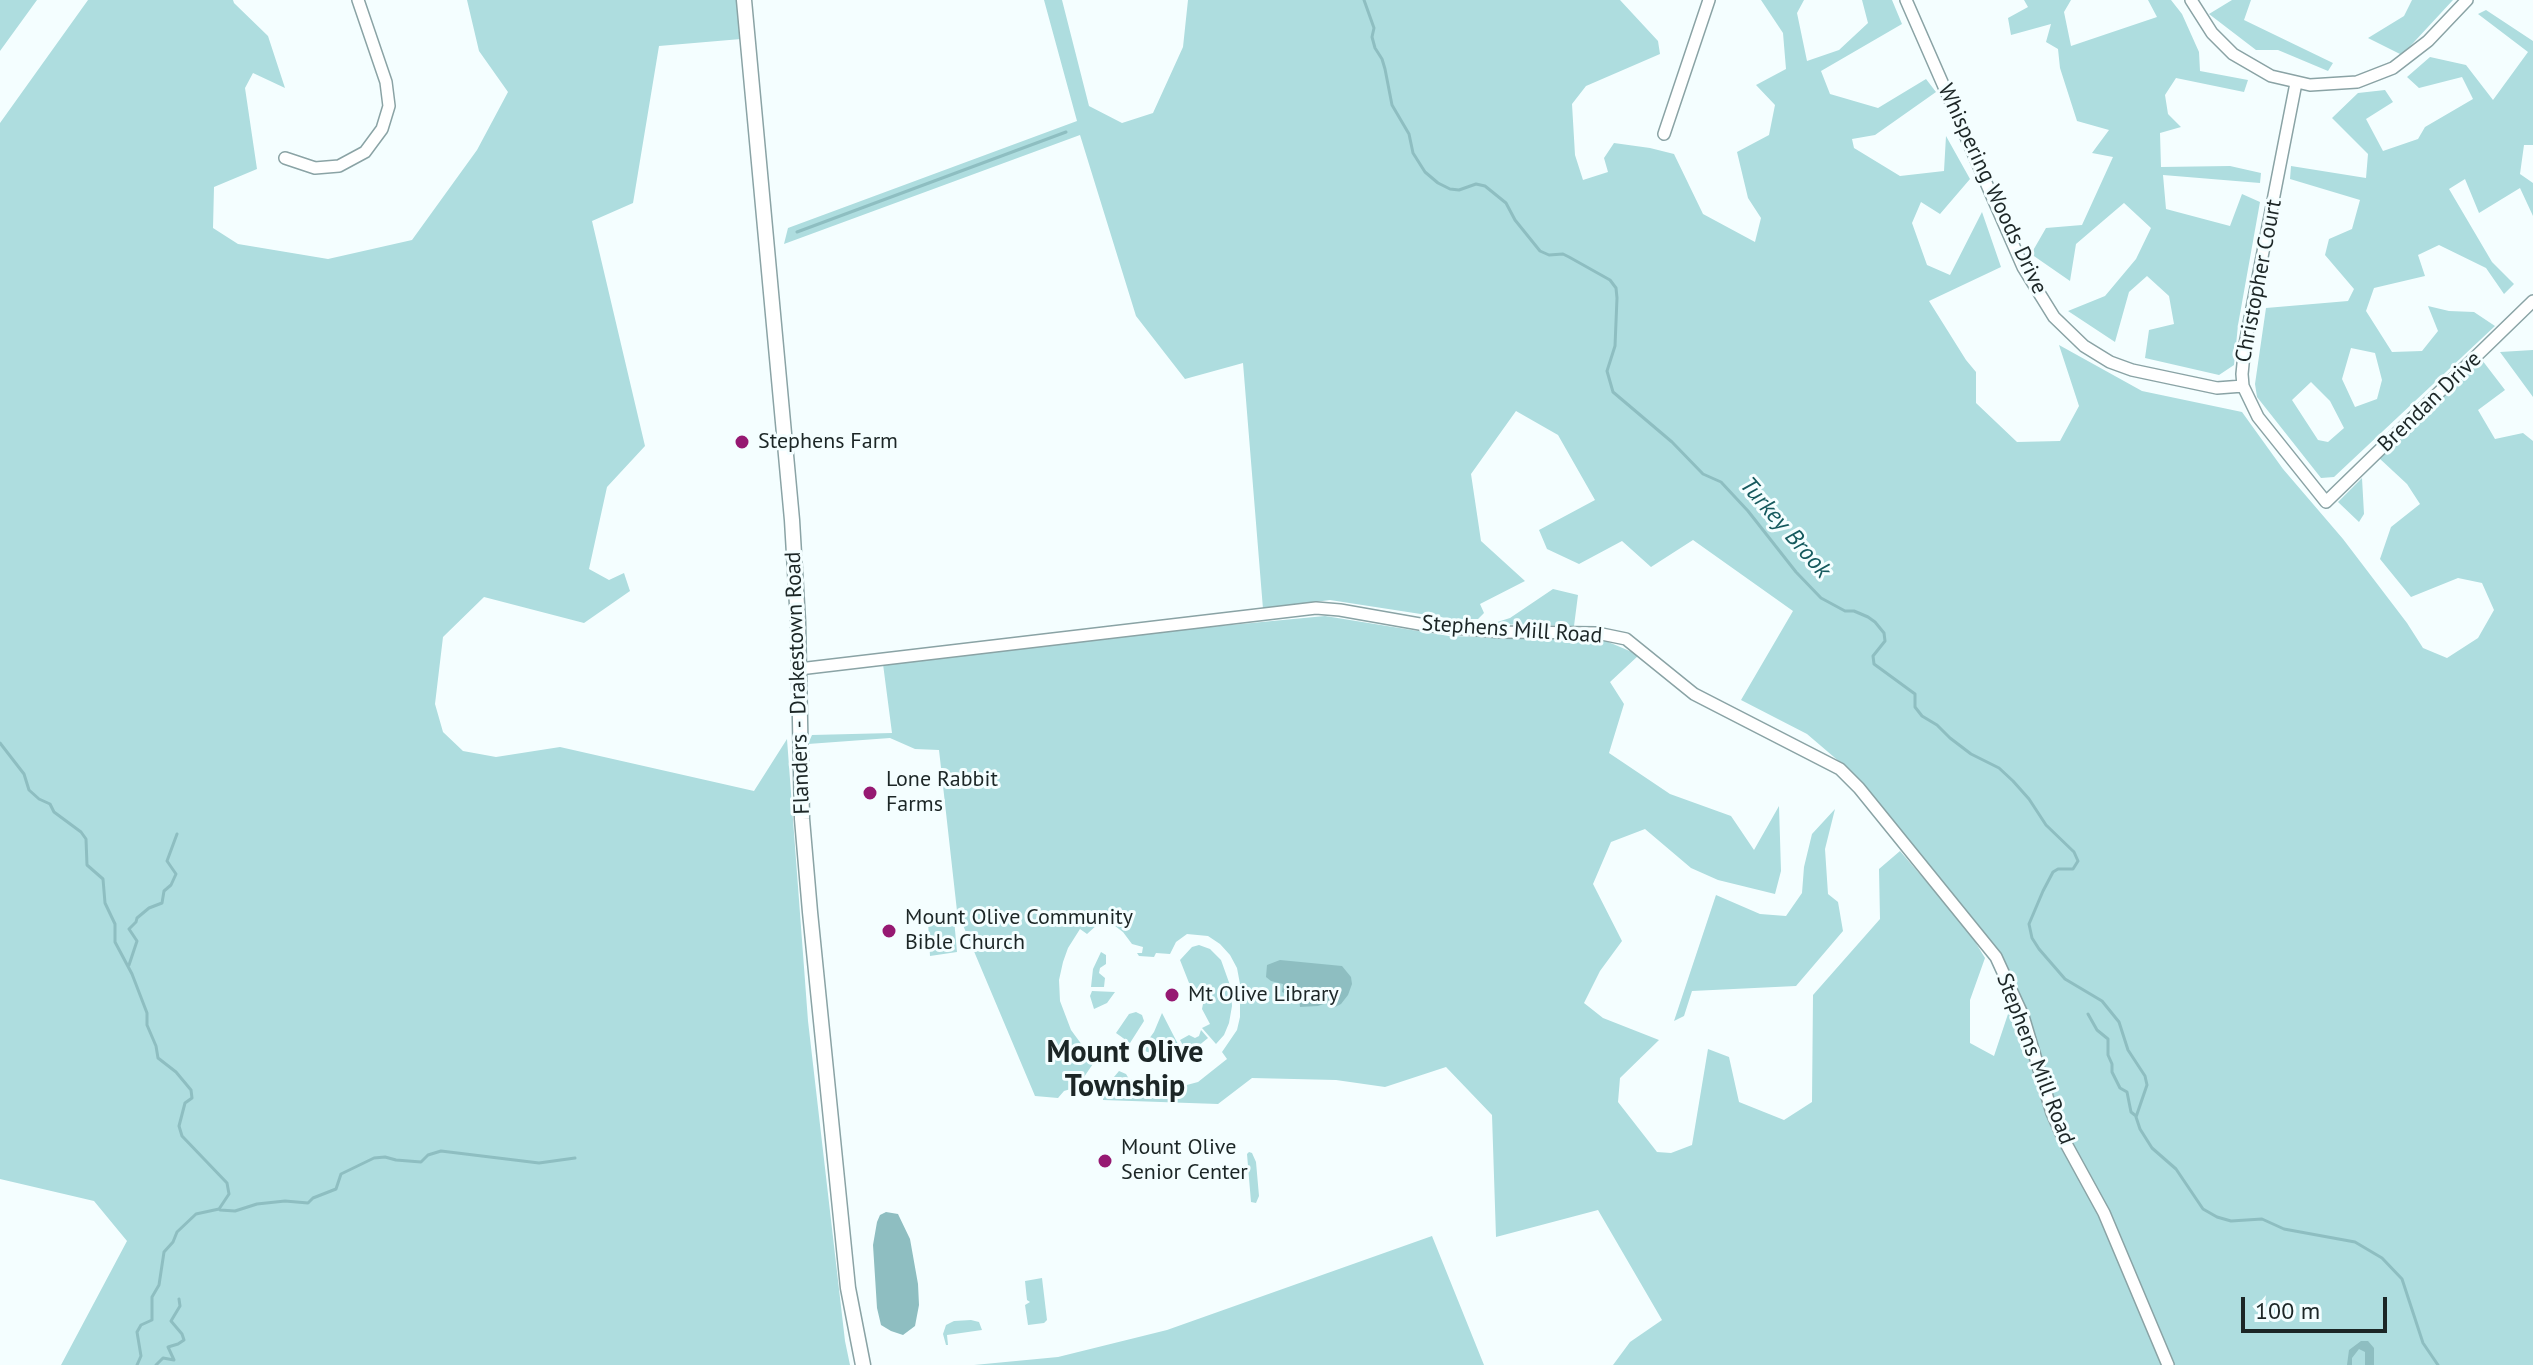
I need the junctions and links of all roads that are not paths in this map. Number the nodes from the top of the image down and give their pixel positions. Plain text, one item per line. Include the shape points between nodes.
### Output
1 (358, 0) edge
2 (744, 0) edge
3 (1709, 0) edge
4 (1906, 0) edge
5 (2191, 0) edge
6 (2467, 0) edge
7 (2296, 83) junction
8 (1664, 134) dead end
9 (285, 158) dead end
10 (2533, 301) edge
11 (2243, 386) junction
12 (2326, 502) joint
13 (799, 669) junction
14 (863, 1365) edge
15 (2168, 1365) edge

1 - 9 street via 386,82 389,106 382,129 365,152 339,166 315,168
2 - 13 street, Flanders - Drakestown Road via 792,520
3 - 8 street
4 - 11 street, Whispering Woods Drive via 2023,267 2054,317 2110,362 2217,388
5 - 7 street via 2233,54 2271,76
6 - 7 street via 2393,68 2357,82
7 - 11 street, Christopher Court via 2245,344
10 - 12 street, Brendan Drive
11 - 12 street, Christopher Court via 2258,417
13 - 14 street, Flanders - Drakestown Road via 811,928 848,1288
13 - 15 street, Stephens Mill Road via 1316,608 1431,626 1597,633 1626,639 1694,694 1840,769 1996,957 2023,1016 2052,1113 2104,1213

